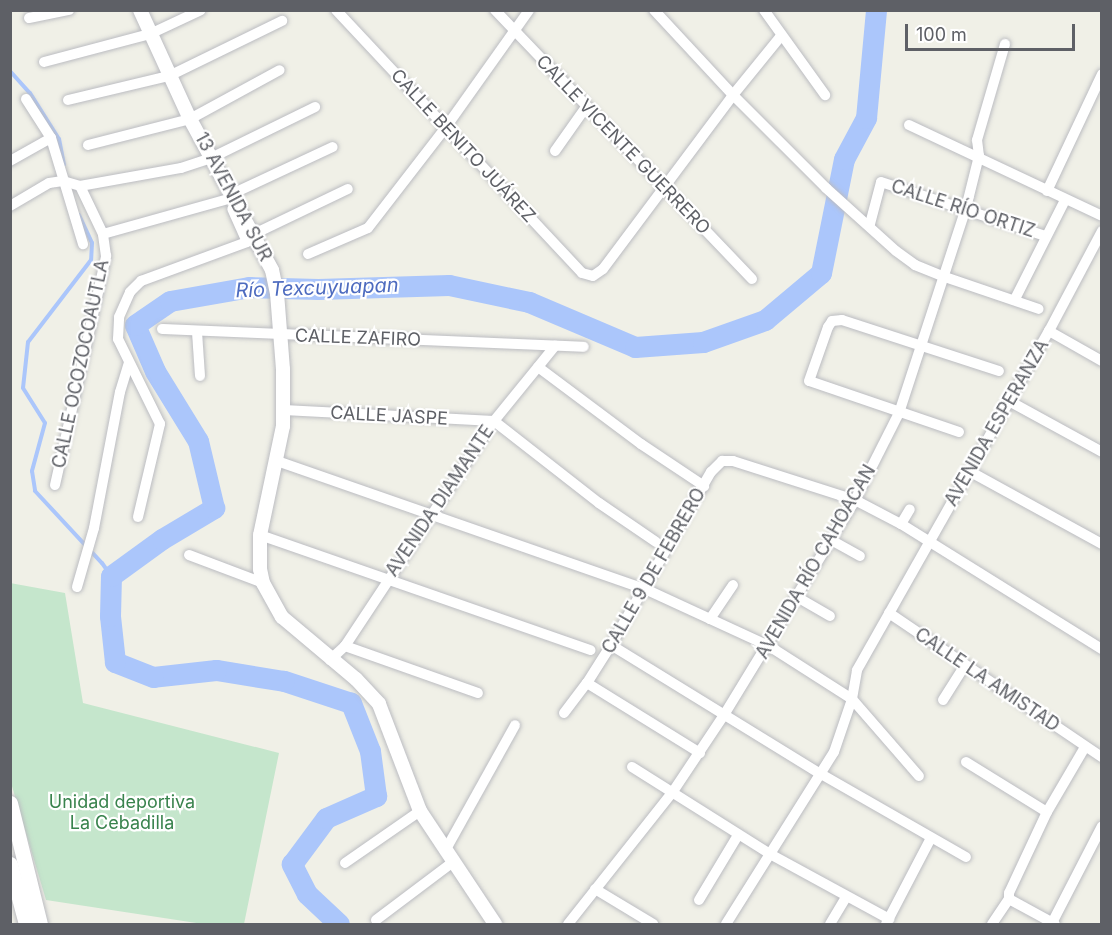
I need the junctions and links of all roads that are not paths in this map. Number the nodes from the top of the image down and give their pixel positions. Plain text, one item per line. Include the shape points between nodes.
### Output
1 (69, 10) edge
2 (140, 10) edge
3 (201, 10) edge
4 (336, 10) edge
5 (495, 10) edge
6 (529, 10) edge
7 (654, 10) edge
8 (764, 10) edge
9 (29, 18) dead end
10 (282, 21) dead end
11 (514, 31) junction
12 (150, 34) junction
13 (781, 36) junction
14 (1005, 44) dead end
15 (44, 62) dead end
16 (280, 70) dead end
17 (1101, 74) edge
18 (169, 76) junction
19 (733, 95) junction
20 (825, 95) dead end
21 (26, 99) dead end
22 (68, 100) dead end
23 (315, 107) dead end
24 (586, 107) junction
25 (190, 119) junction
26 (909, 125) dead end
27 (446, 127) junction
28 (51, 138) junction
29 (88, 145) dead end
30 (333, 147) dead end
31 (555, 151) dead end
32 (979, 156) junction
33 (211, 158) junction
34 (10, 161) edge
35 (63, 181) junction
36 (80, 186) junction
37 (348, 189) dead end
38 (664, 189) junction
39 (1047, 192) junction
40 (230, 196) junction
41 (1065, 200) junction
42 (10, 206) edge
43 (966, 208) junction
44 (1101, 213) edge
45 (870, 224) junction
46 (1101, 231) edge
47 (103, 234) junction
48 (1045, 236) junction
49 (250, 238) junction
50 (83, 244) dead end
51 (308, 254) dead end
52 (942, 276) junction
53 (752, 279) dead end
54 (1015, 299) junction
55 (1040, 309) dead end
56 (162, 329) dead end
57 (1049, 331) junction
58 (197, 332) junction
59 (281, 334) junction
60 (921, 345) junction
61 (555, 346) junction
62 (584, 346) dead end
63 (1101, 361) edge
64 (129, 363) junction
65 (538, 367) junction
66 (999, 371) dead end
67 (200, 376) dead end
68 (1009, 401) junction
69 (284, 410) junction
70 (899, 413) junction
71 (494, 421) junction
72 (959, 432) dead end
73 (1101, 452) edge
74 (278, 461) junction
75 (969, 471) junction
76 (55, 485) dead end
77 (704, 486) junction
78 (855, 500) junction
79 (910, 509) dead end
80 (432, 513) junction
81 (138, 517) dead end
82 (901, 524) junction
83 (260, 535) junction
84 (831, 540) junction
85 (656, 542) dead end
86 (929, 542) junction
87 (1101, 544) edge
88 (189, 555) dead end
89 (860, 556) dead end
90 (388, 579) junction
91 (263, 583) junction
92 (733, 585) dead end
93 (77, 587) dead end
94 (645, 589) junction
95 (797, 597) junction
96 (889, 613) junction
97 (830, 616) dead end
98 (710, 619) junction
99 (611, 645) junction
100 (345, 646) junction
101 (769, 646) junction
102 (1101, 649) edge
103 (591, 650) dead end
104 (330, 660) junction
105 (965, 664) junction
106 (587, 683) junction
107 (478, 693) dead end
108 (852, 699) junction
109 (943, 700) dead end
110 (564, 713) dead end
111 (724, 715) junction
112 (515, 725) dead end
113 (1085, 747) junction
114 (700, 753) junction
115 (1101, 757) edge
116 (966, 762) dead end
117 (632, 767) dead end
118 (821, 774) junction
119 (919, 776) dead end
120 (672, 793) junction
121 (10, 804) edge
122 (420, 811) junction
123 (1047, 812) junction
124 (1101, 826) edge
125 (738, 834) junction
126 (931, 838) junction
127 (770, 854) junction
128 (449, 856) junction
129 (966, 857) dead end
130 (345, 863) dead end
131 (10, 864) edge
132 (595, 889) junction
133 (846, 897) junction
134 (1009, 899) junction
135 (699, 900) dead end
136 (376, 920) dead end
137 (887, 922) edge
138 (490, 923) edge
139 (26, 924) edge
140 (40, 924) edge
141 (568, 924) edge
142 (653, 924) edge
143 (726, 924) edge
144 (830, 924) edge
145 (992, 924) edge
146 (1053, 924) edge

1 - 9 street
2 - 12 street, 13 AVENIDA SUR
3 - 12 street
4 - 27 street, CALLE BENITO JUÁREZ
5 - 11 street, CALLE VICENTE GUERRERO
6 - 11 street
7 - 19 street
8 - 13 street
10 - 18 street
11 - 24 street, CALLE VICENTE GUERRERO
11 - 27 street
12 - 15 street
12 - 18 street, 13 AVENIDA SUR
13 - 19 street
13 - 20 street
14 - 32 street, AVENIDA RÍO CAHOACAN via 977,140
16 - 25 street
17 - 39 street
18 - 22 street
18 - 25 street, 13 AVENIDA SUR
19 - 38 street
19 - 45 street via 826,188
21 - 28 street
23 - 33 street
24 - 31 street
24 - 38 street, CALLE VICENTE GUERRERO
25 - 29 street
25 - 33 street, 13 AVENIDA SUR
26 - 32 street
27 - 38 street, CALLE BENITO JUÁREZ via 582,273 593,276 603,269
27 - 51 street via 368,228
28 - 34 street
28 - 35 street
30 - 40 street, CALLE OCOZOCOAUTLA
32 - 39 street
32 - 43 street, AVENIDA RÍO CAHOACAN
33 - 36 street via 181,168
33 - 40 street, 13 AVENIDA SUR
35 - 36 street
35 - 42 street via 50,183
35 - 50 street
36 - 47 street
37 - 49 street
38 - 53 street, CALLE VICENTE GUERRERO
39 - 41 street
40 - 47 street, CALLE OCOZOCOAUTLA
40 - 49 street, 13 AVENIDA SUR
41 - 44 street
41 - 48 street
43 - 45 street, CALLE RÍO ORTIZ via 881,182
43 - 48 street, CALLE RÍO ORTIZ
43 - 52 street, AVENIDA RÍO CAHOACAN
45 - 52 street via 915,265
46 - 57 street, AVENIDA ESPERANZA
47 - 76 street, CALLE OCOZOCOAUTLA via 106,256
48 - 54 street
49 - 59 street, 13 AVENIDA SUR via 272,270
49 - 64 street via 141,281 130,292 119,317 118,339
52 - 54 street
52 - 60 street, AVENIDA RÍO CAHOACAN
54 - 55 street
56 - 58 street, CALLE ZAFIRO
57 - 63 street
57 - 68 street, AVENIDA ESPERANZA
58 - 59 street, CALLE ZAFIRO
58 - 67 street
59 - 61 street, CALLE ZAFIRO
59 - 69 street, 13 AVENIDA SUR
60 - 66 street
60 - 70 street, AVENIDA RÍO CAHOACAN
60 - 70 street via 842,320 832,321 809,381
61 - 62 street, CALLE ZAFIRO
61 - 65 street, AVENIDA DIAMANTE
64 - 81 street via 160,424
64 - 93 street via 94,528
65 - 71 street, AVENIDA DIAMANTE
65 - 77 street
68 - 73 street
68 - 75 street, AVENIDA ESPERANZA
69 - 71 street, CALLE JASPE
69 - 74 street, 13 AVENIDA SUR
70 - 72 street
70 - 78 street, AVENIDA RÍO CAHOACAN
71 - 80 street, AVENIDA DIAMANTE
71 - 85 street
74 - 80 street
74 - 83 street, 13 AVENIDA SUR
75 - 86 street, AVENIDA ESPERANZA
75 - 87 street
77 - 78 street, CALLE 9 DE FEBRERO via 722,461 733,461
77 - 94 street, CALLE 9 DE FEBRERO
78 - 82 street
78 - 84 street, AVENIDA RÍO CAHOACAN
79 - 82 street
80 - 90 street, AVENIDA DIAMANTE
80 - 94 street
82 - 86 street
83 - 90 street
83 - 91 street, 13 AVENIDA SUR
84 - 89 street
84 - 95 street, AVENIDA RÍO CAHOACAN
86 - 96 street, AVENIDA ESPERANZA
86 - 102 street
88 - 91 street
90 - 100 street, AVENIDA DIAMANTE
90 - 103 street
91 - 104 street, 13 AVENIDA SUR via 282,617
92 - 98 street
94 - 98 street
94 - 99 street, CALLE 9 DE FEBRERO
95 - 97 street
95 - 101 street, AVENIDA RÍO CAHOACAN
96 - 105 street, CALLE LA AMISTAD
96 - 108 street, AVENIDA ESPERANZA via 856,670
98 - 101 street
99 - 106 street, CALLE 9 DE FEBRERO
99 - 111 street
100 - 104 street, AVENIDA DIAMANTE
100 - 107 street
101 - 108 street
101 - 111 street, AVENIDA RÍO CAHOACAN
104 - 122 street, 13 AVENIDA SUR via 379,704
105 - 109 street
105 - 113 street, CALLE LA AMISTAD
106 - 110 street, CALLE 9 DE FEBRERO
106 - 114 street
108 - 118 street, AVENIDA ESPERANZA via 834,752
108 - 119 street
111 - 114 street, AVENIDA RÍO CAHOACAN
111 - 118 street
112 - 128 street
113 - 115 street, CALLE LA AMISTAD
113 - 123 street
114 - 120 street, AVENIDA RÍO CAHOACAN
116 - 123 street
117 - 120 street
118 - 126 street
118 - 127 street, AVENIDA ESPERANZA
120 - 125 street
120 - 132 street, AVENIDA RÍO CAHOACAN
121 - 140 main road
122 - 128 street, 13 AVENIDA SUR
122 - 130 street
123 - 134 street
124 - 146 street
125 - 127 street
125 - 135 street
126 - 129 street
126 - 137 street
127 - 133 street
127 - 143 street, AVENIDA ESPERANZA
128 - 136 street
128 - 138 street, 13 AVENIDA SUR
131 - 139 main road
132 - 141 street, AVENIDA RÍO CAHOACAN
132 - 142 street
133 - 137 street
133 - 144 street
134 - 145 street
134 - 146 street

